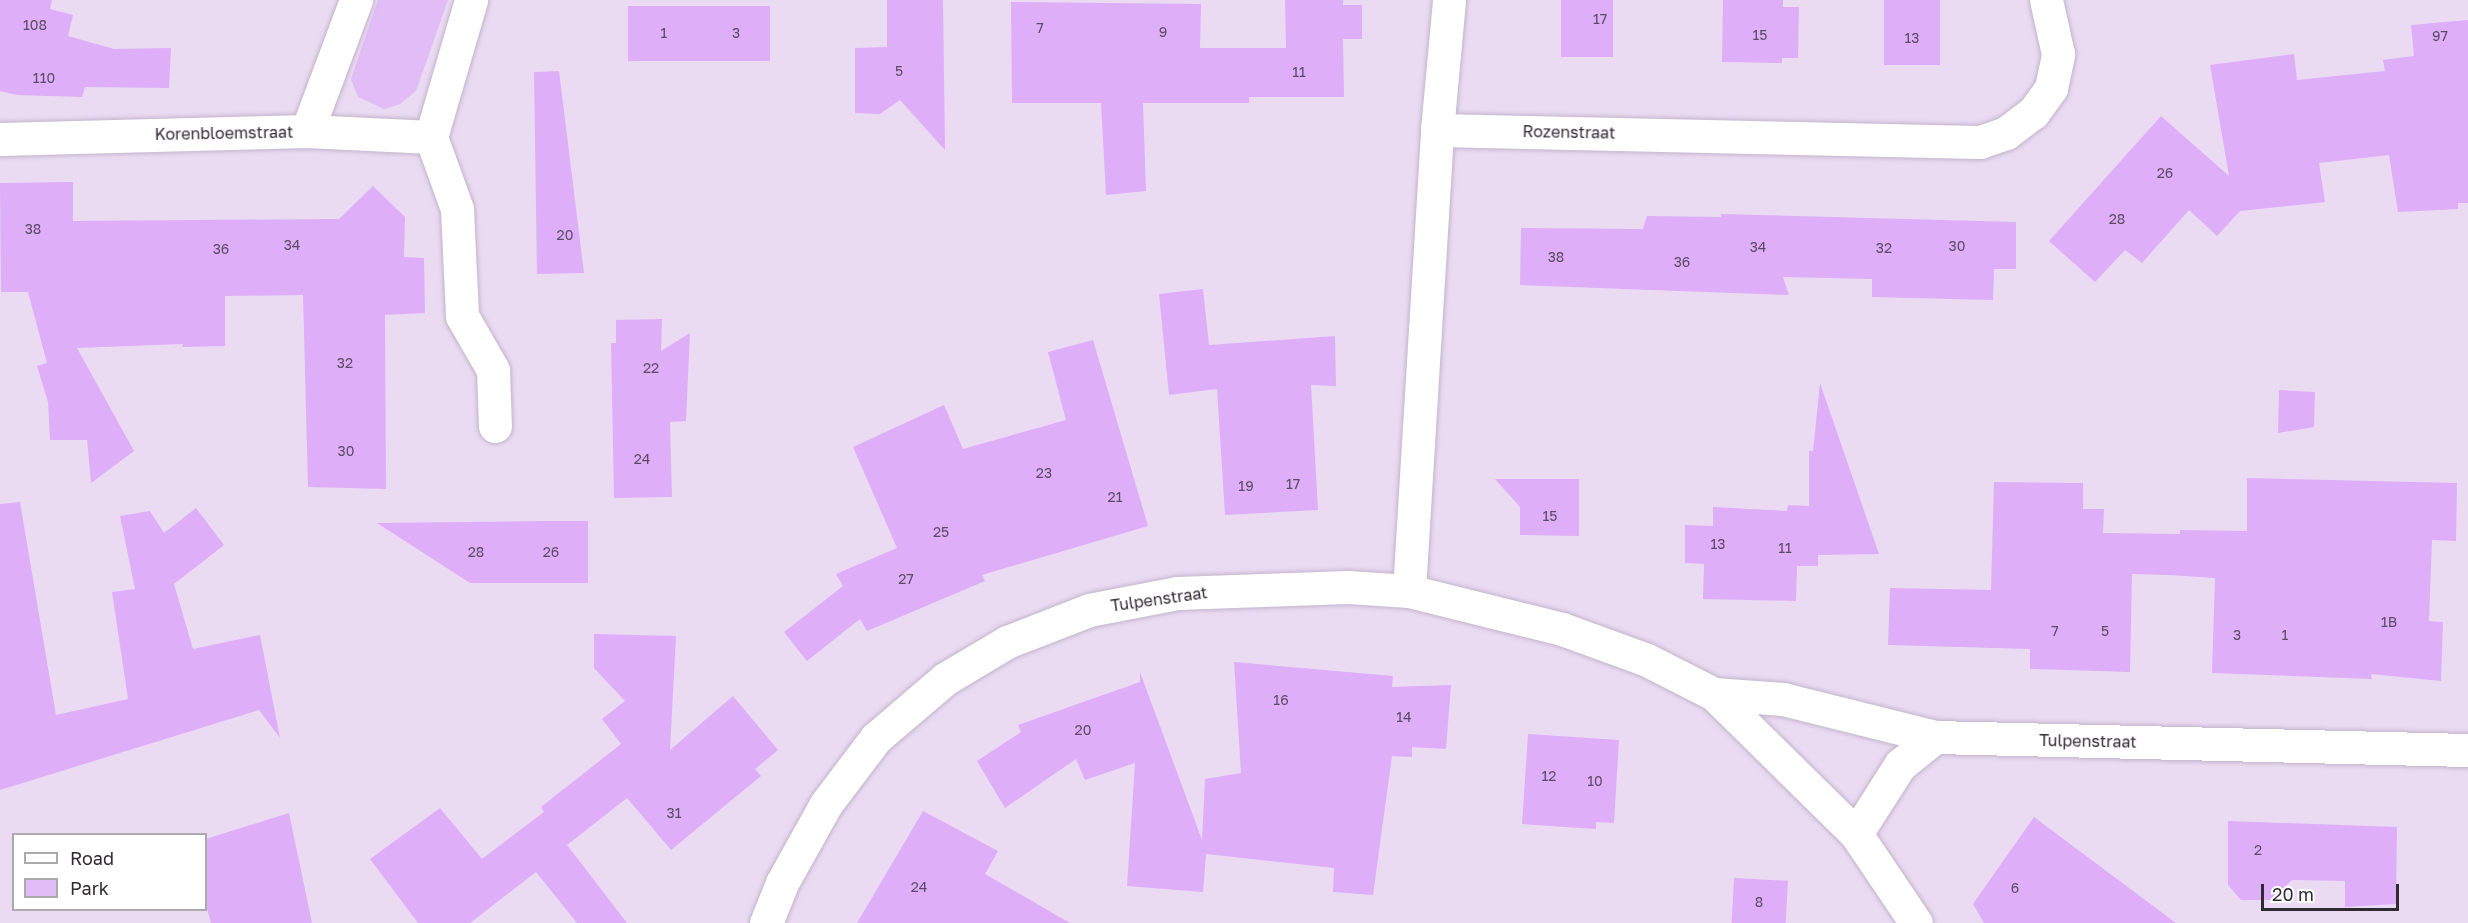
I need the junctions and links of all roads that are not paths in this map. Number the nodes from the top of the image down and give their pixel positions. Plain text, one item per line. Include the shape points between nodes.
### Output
1 (356, 0) edge
2 (471, 0) edge
3 (1449, 0) edge
4 (2046, 0) edge
5 (1437, 130) junction
6 (307, 131) junction
7 (431, 137) junction
8 (0, 139) edge
9 (495, 426) dead end
10 (1409, 591) junction
11 (1714, 694) junction
12 (1935, 737) junction
13 (2468, 750) edge
14 (1856, 834) junction
15 (766, 923) edge
16 (1916, 923) edge

1 - 6 street, Korenbloemstraat
2 - 7 street
3 - 5 street
4 - 5 street, Rozenstraat via 2058,54 2051,88 2033,113 2006,133 1980,142
5 - 10 street
6 - 7 street
6 - 8 street, Korenbloemstraat
7 - 9 street via 457,209 462,316 493,370
10 - 11 street, Tulpenstraat via 1562,629 1647,660
10 - 15 street, Tulpenstraat via 1348,587 1177,593 1089,610 1008,642 945,679 876,738 826,804 782,883
11 - 12 street, Tulpenstraat via 1783,699
11 - 14 street, Tulpenstraat
12 - 13 street, Tulpenstraat
12 - 14 street via 1900,765
14 - 16 street, Tulpenstraat

